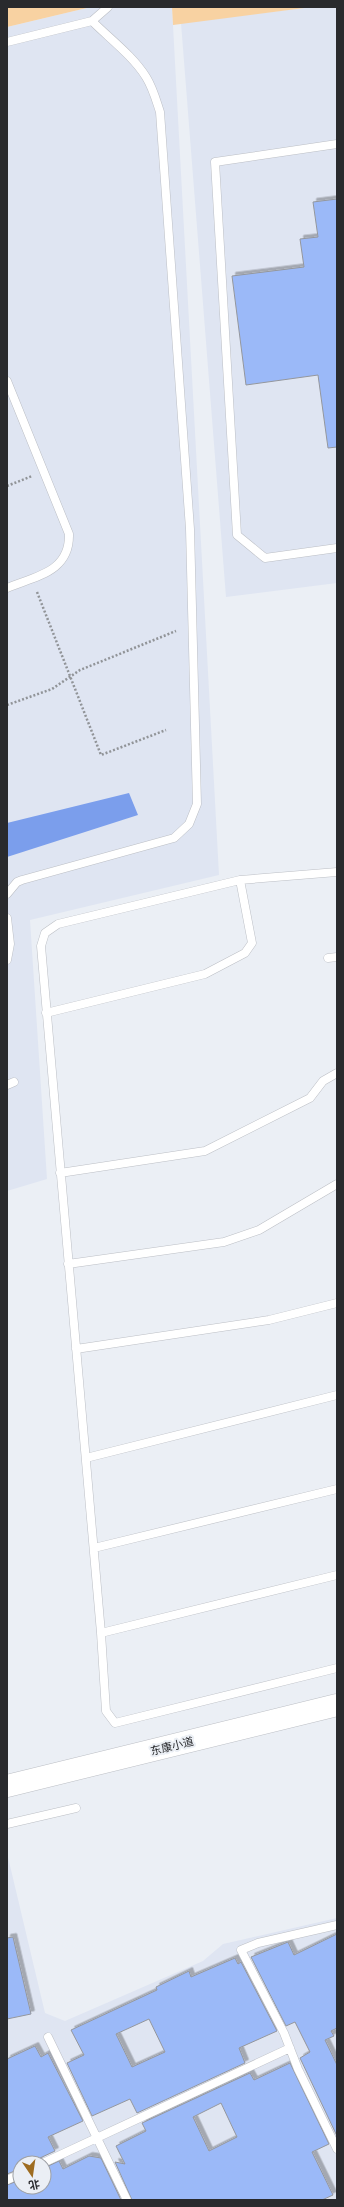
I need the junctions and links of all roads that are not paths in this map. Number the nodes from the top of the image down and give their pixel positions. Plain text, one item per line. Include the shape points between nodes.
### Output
1 (108, 7) edge
2 (92, 21) junction
3 (7, 42) edge
4 (337, 144) edge
5 (7, 381) edge
6 (337, 548) edge
7 (7, 588) edge
8 (337, 872) edge
9 (240, 880) junction
10 (7, 894) edge
11 (7, 918) edge
12 (337, 957) edge
13 (328, 958) dead end
14 (7, 960) edge
15 (46, 1013) junction
16 (337, 1073) edge
17 (60, 1173) junction
18 (337, 1184) edge
19 (68, 1264) junction
20 (337, 1303) edge
21 (76, 1349) junction
22 (337, 1395) edge
23 (86, 1458) junction
24 (337, 1489) edge
25 (94, 1548) junction
26 (337, 1575) edge
27 (101, 1633) junction
28 (337, 1668) edge
29 (337, 1705) edge
30 (7, 1786) edge
31 (76, 1808) dead end
32 (7, 1824) edge
33 (337, 1925) edge
34 (48, 2037) dead end
35 (290, 2048) junction
36 (97, 2138) junction
37 (337, 2149) edge
38 (52, 2159) edge
39 (127, 2200) edge

1 - 2 lane
2 - 3 lane
2 - 10 lane via 146,77 160,112 190,529 197,804 189,824 174,838 22,880
4 - 6 lane via 215,162 237,535 265,558
5 - 7 lane via 69,534 65,556 55,568
8 - 9 lane
9 - 15 lane via 51,927 40,946
9 - 15 lane via 252,943 245,953 205,974
11 - 14 lane via 10,944
12 - 13 lane
15 - 17 lane
16 - 17 lane via 323,1081 310,1098 205,1151
17 - 19 lane
18 - 19 lane via 259,1230 224,1242
19 - 21 lane
20 - 21 lane via 269,1320
21 - 23 lane
22 - 23 lane
23 - 25 lane
24 - 25 lane
25 - 27 lane
26 - 27 lane
27 - 28 lane via 106,1711 115,1723
29 - 30 street, 东康小道
31 - 32 lane
33 - 35 lane via 258,1943 241,1950
34 - 36 lane
35 - 36 lane
35 - 37 lane
36 - 38 lane
36 - 39 lane

